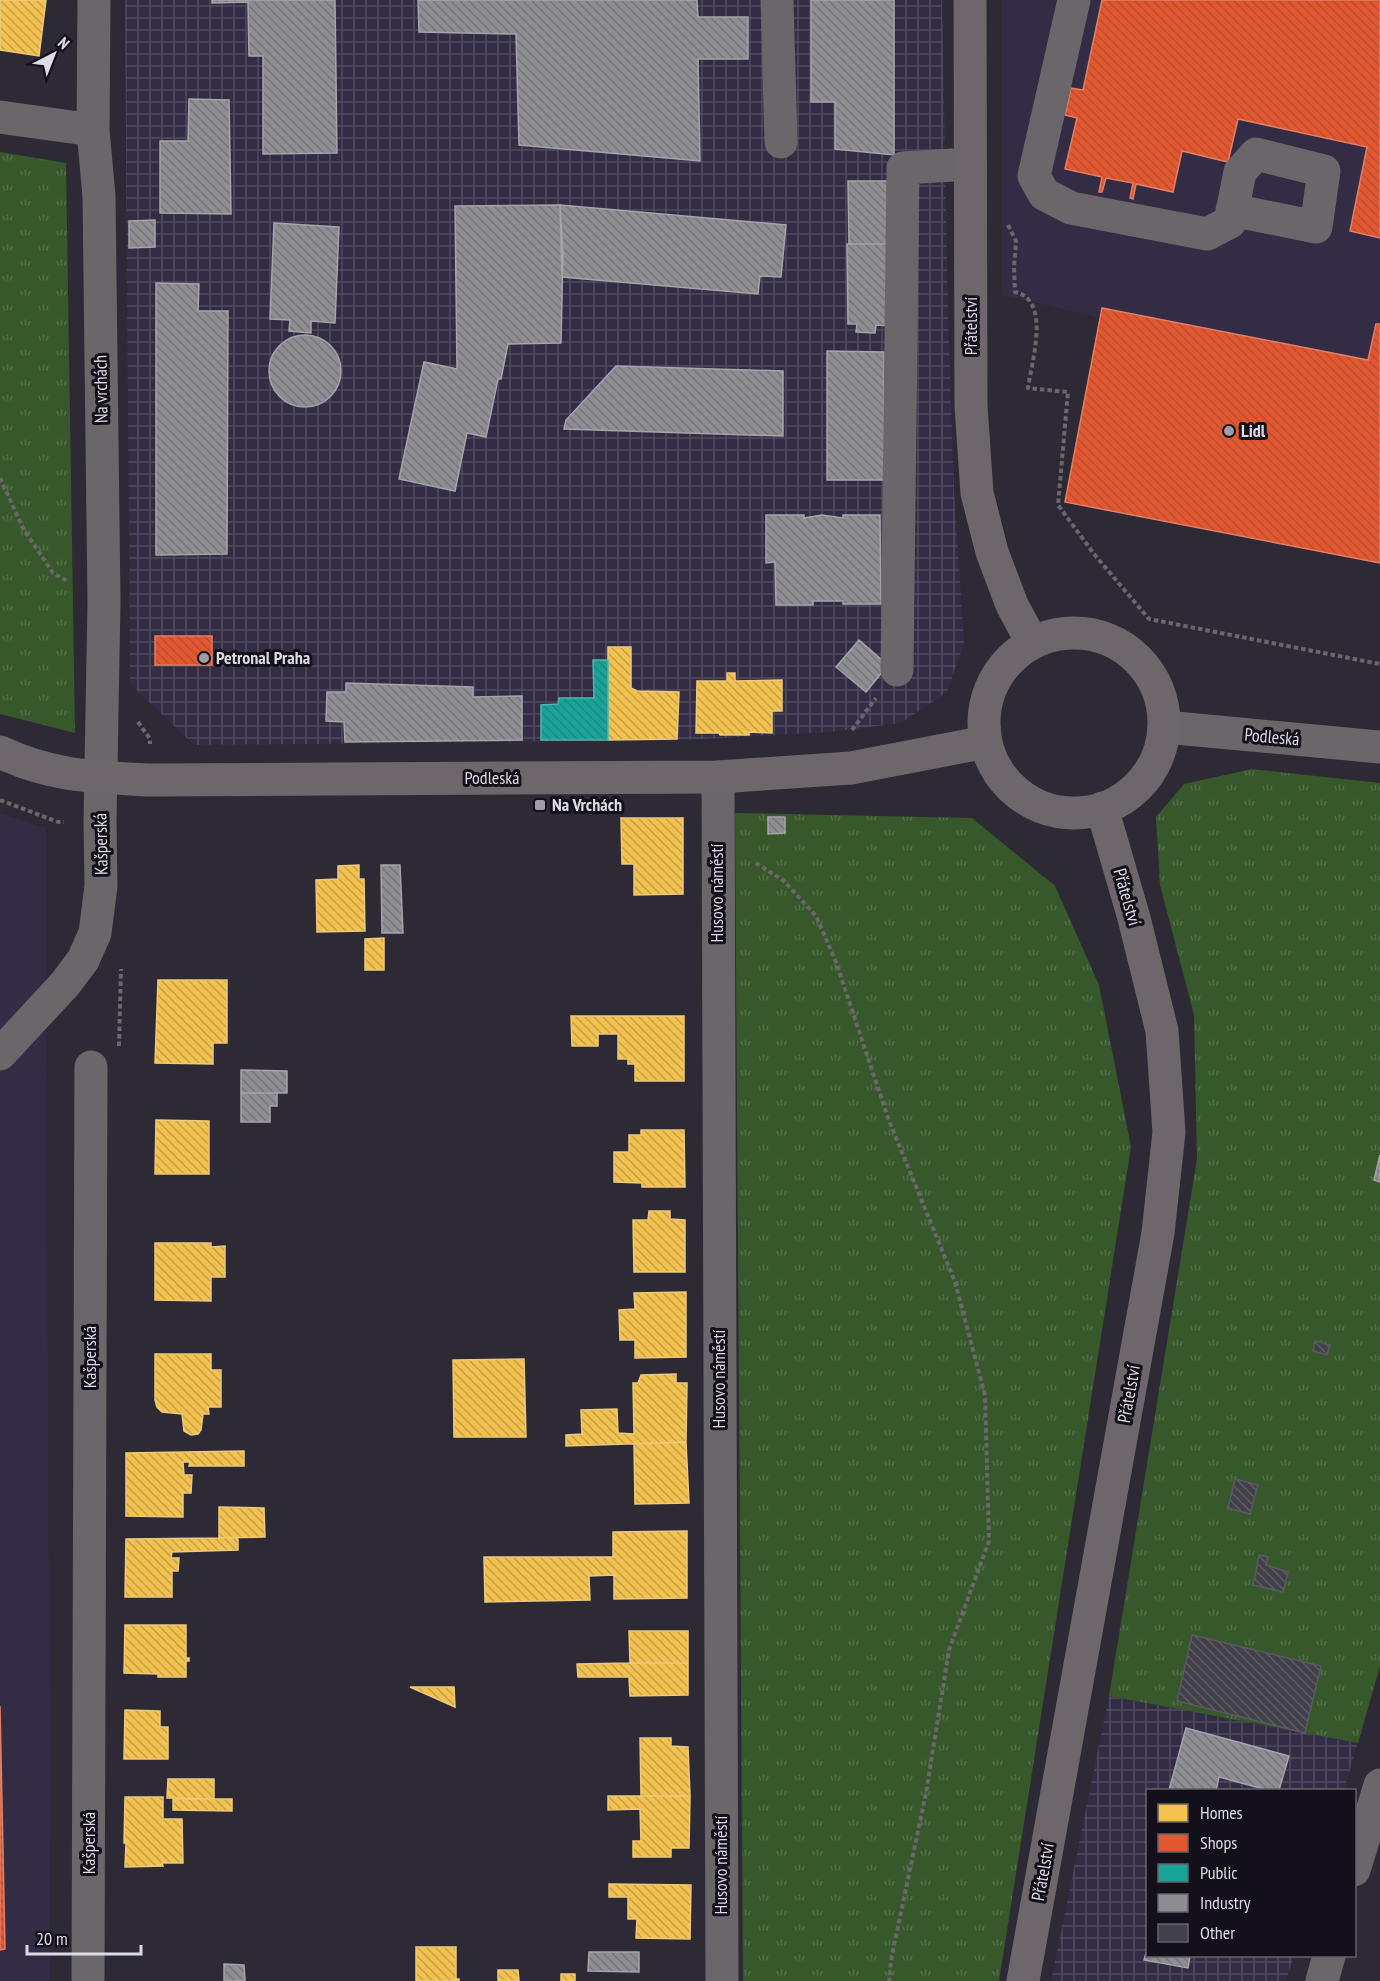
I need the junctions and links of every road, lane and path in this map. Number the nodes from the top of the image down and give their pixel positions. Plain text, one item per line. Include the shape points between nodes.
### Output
1 (94, 0) edge
2 (777, 0) edge
3 (970, 0) edge
4 (1074, 0) edge
5 (0, 117) edge
6 (93, 130) junction
7 (781, 142) dead end
8 (970, 164) junction
9 (1233, 210) dead end
10 (1004, 216) dead end
11 (1032, 642) junction
12 (1380, 664) edge
13 (897, 670) dead end
14 (1165, 728) junction
15 (986, 742) junction
16 (1380, 747) edge
17 (0, 753) edge
18 (101, 777) junction
19 (718, 777) junction
20 (0, 800) edge
21 (1102, 808) junction
22 (100, 822) junction
23 (717, 838) junction
24 (121, 965) dead end
25 (0, 1054) edge
26 (91, 1067) joint
27 (1380, 1785) edge
28 (1356, 1863) edge
29 (1329, 1957) edge
30 (889, 1979) edge
31 (88, 1981) edge
32 (722, 1981) edge
33 (884, 1981) edge
34 (1023, 1981) edge
35 (1322, 1981) edge

1 - 6 street, Na vrchách
2 - 7 street
3 - 8 main road, Přátelství
4 - 9 street via 1034,176 1044,194 1071,208 1207,234 1230,222
5 - 6 street
6 - 18 street, Na vrchách via 100,220 104,591
8 - 11 main road, Přátelství via 971,406 976,493 992,552 1012,605
8 - 13 street via 903,168
10 - 12 path via 1016,241 1015,291 1030,299 1036,311 1028,388 1068,393 1058,505 1094,554 1149,619
11 - 14 main road via 1054,634 1078,632 1122,645 1154,679 1163,701
11 - 15 main road via 998,674 988,695 984,718
14 - 16 street, Podleská
14 - 21 main road via 1153,769 1138,788 1119,802
15 - 19 main road, Podleská via 851,768
15 - 21 main road via 998,771 1026,799 1048,810 1072,813
17 - 18 main road, Podleská via 58,773
18 - 19 main road, Podleská via 160,780
18 - 22 street, Kašperská
19 - 23 street, Husovo náměstí
20 - 22 path via 58,822
21 - 34 main road, Přátelství via 1162,1031 1169,1132 1158,1233
22 - 25 street, Kašperská via 101,886 95,933 83,960 65,984
23 - 30 path via 784,881 816,916 836,962 888,1118 956,1281 985,1395 989,1541 949,1650 926,1793
23 - 32 street, Husovo náměstí
24 - 26 path via 119,1067
26 - 31 street, Kašperská
27 - 28 street
29 - 35 street
30 - 33 path

